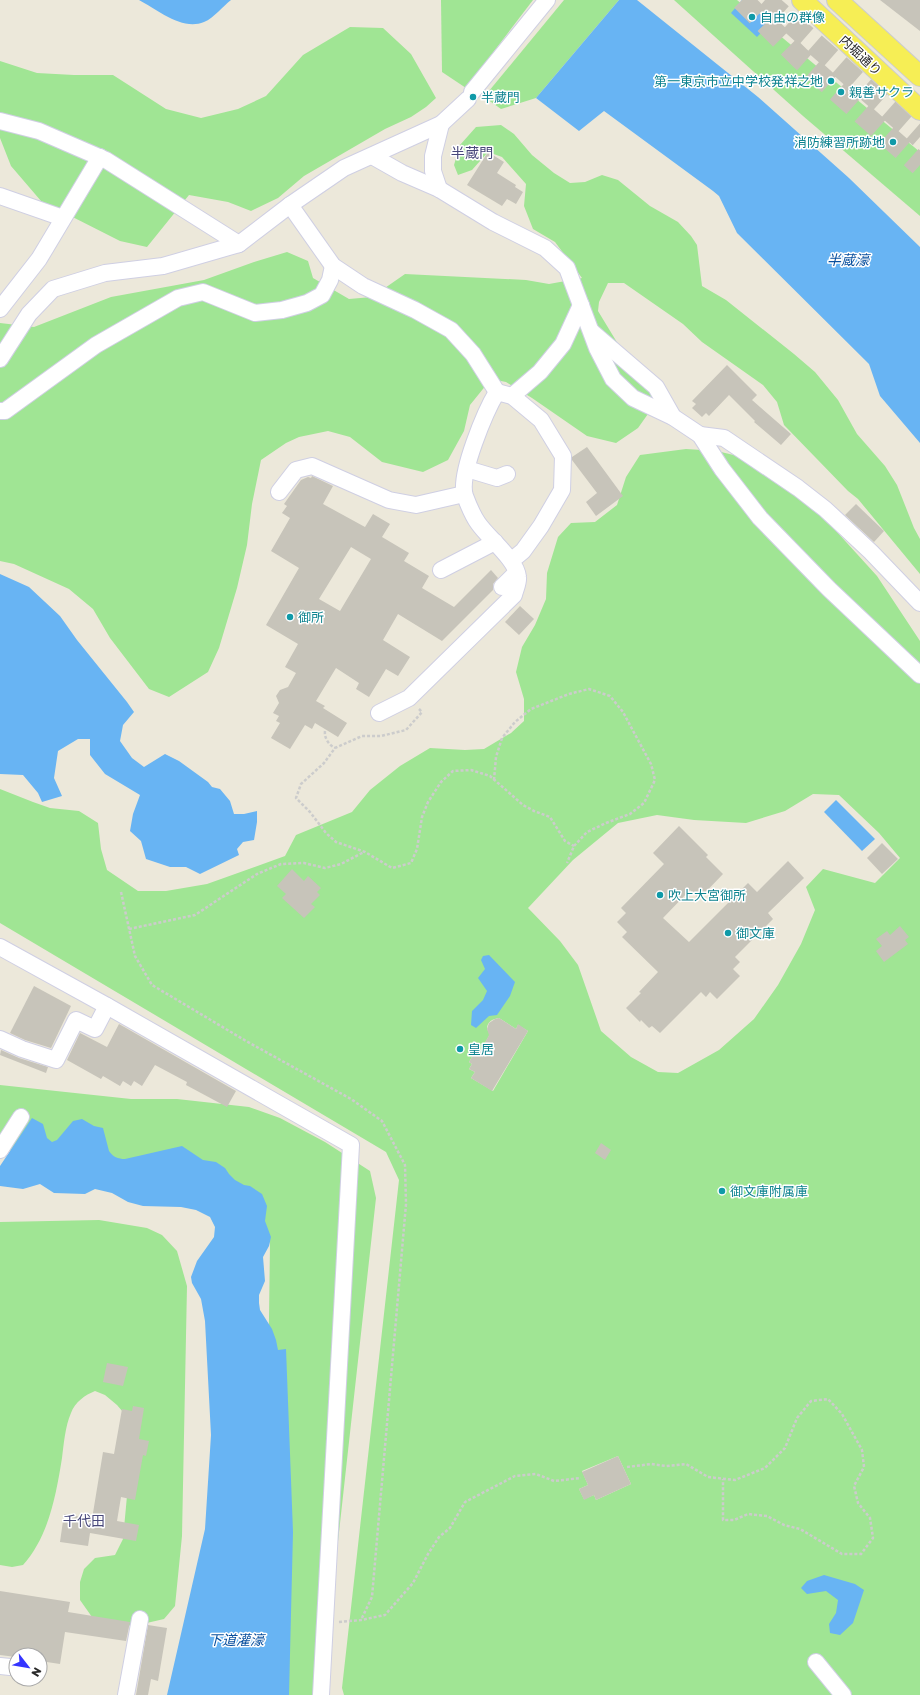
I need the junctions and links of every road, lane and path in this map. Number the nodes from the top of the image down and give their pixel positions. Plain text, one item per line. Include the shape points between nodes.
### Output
1 (547, 0) edge
2 (802, 0) edge
3 (837, 0) edge
4 (920, 75) edge
5 (920, 110) edge
6 (0, 121) edge
7 (441, 124) junction
8 (372, 156) junction
9 (100, 157) junction
10 (439, 189) junction
11 (0, 196) edge
12 (290, 205) junction
13 (63, 218) junction
14 (239, 244) junction
15 (333, 266) junction
16 (581, 305) junction
17 (0, 309) edge
18 (590, 331) junction
19 (0, 360) edge
20 (505, 394) junction
21 (0, 411) edge
22 (673, 417) junction
23 (700, 435) junction
24 (467, 469) junction
25 (507, 474) dead end
26 (280, 492) dead end
27 (464, 494) junction
28 (495, 542) junction
29 (513, 567) junction
30 (441, 570) dead end
31 (502, 587) dead end
32 (920, 603) edge
33 (920, 676) edge
34 (409, 698) junction
35 (379, 713) dead end
36 (325, 732) dead end
37 (335, 748) junction
38 (494, 780) junction
39 (574, 846) junction
40 (365, 852) junction
41 (567, 863) dead end
42 (120, 892) dead end
43 (129, 929) junction
44 (0, 947) edge
45 (107, 1006) junction
46 (0, 1039) edge
47 (21, 1117) dead end
48 (0, 1150) edge
49 (627, 1467) dead end
50 (580, 1478) dead end
51 (723, 1479) junction
52 (140, 1619) dead end
53 (361, 1620) junction
54 (325, 1622) junction
55 (816, 1662) dead end
56 (126, 1695) edge
57 (321, 1695) edge
58 (843, 1695) edge

1 - 7 lane via 470,95
2 - 5 main road, 内堀通り
3 - 4 main road, 内堀通り
6 - 9 lane via 38,131
7 - 8 lane
7 - 10 lane via 432,171
8 - 10 lane
8 - 12 lane via 344,168
9 - 13 lane
9 - 14 lane
10 - 16 lane via 493,222 545,248 567,268
11 - 13 lane
12 - 14 lane
12 - 15 lane
13 - 17 lane via 39,259
14 - 19 lane via 163,266 104,274 53,290 29,314
15 - 20 lane via 363,286 451,330
15 - 21 lane via 330,280 322,295 307,303 282,310 255,313 203,292 178,298 96,345 5,411
16 - 18 lane
16 - 20 lane via 563,344 540,372
18 - 22 lane via 656,387
18 - 22 lane via 613,380 633,398
20 - 24 lane via 488,406
20 - 29 lane via 541,420 563,456 562,490
22 - 23 lane
23 - 32 lane via 724,438 825,508
23 - 33 lane via 722,469 760,518 829,589
24 - 25 lane via 497,478
24 - 27 lane
26 - 27 lane via 296,470 312,466 389,500 416,505
27 - 28 lane via 478,523
28 - 29 lane
28 - 30 lane
29 - 31 lane
29 - 34 lane via 518,578 514,595
34 - 35 lane
34 - 37 path via 422,712 406,730 381,736 362,736
36 - 37 path via 327,740
37 - 40 path via 324,763 301,784 296,798 336,842
38 - 39 path via 523,805 550,817 565,840
38 - 39 path via 496,757 502,738 530,709 589,689 610,696 632,727 651,764 655,780 644,803 630,814 587,832
38 - 40 path via 490,776 471,770 453,771 441,782 422,817 418,849 411,863 392,868
39 - 41 path
40 - 43 path via 341,864 325,868 304,864 281,864 257,874 195,915
42 - 43 path
43 - 53 path via 135,956 152,985 246,1041 351,1098 382,1121 405,1164 406,1204 372,1597
44 - 45 lane
45 - 46 lane via 95,1028 76,1020 56,1060
45 - 54 lane via 351,1145
47 - 48 lane
49 - 51 path via 686,1464 708,1477
50 - 53 path via 554,1481 536,1474 515,1476 465,1502 450,1528 439,1537 412,1583 385,1615
51 - 51 path via 723,1520 734,1520 748,1514 767,1516 800,1530 842,1554 861,1554 873,1538 870,1518 858,1503 854,1486 864,1467 862,1450 842,1414 828,1399 811,1401 798,1418 785,1448 765,1468 735,1480
52 - 56 lane
53 - 54 path
54 - 57 lane
55 - 58 lane

